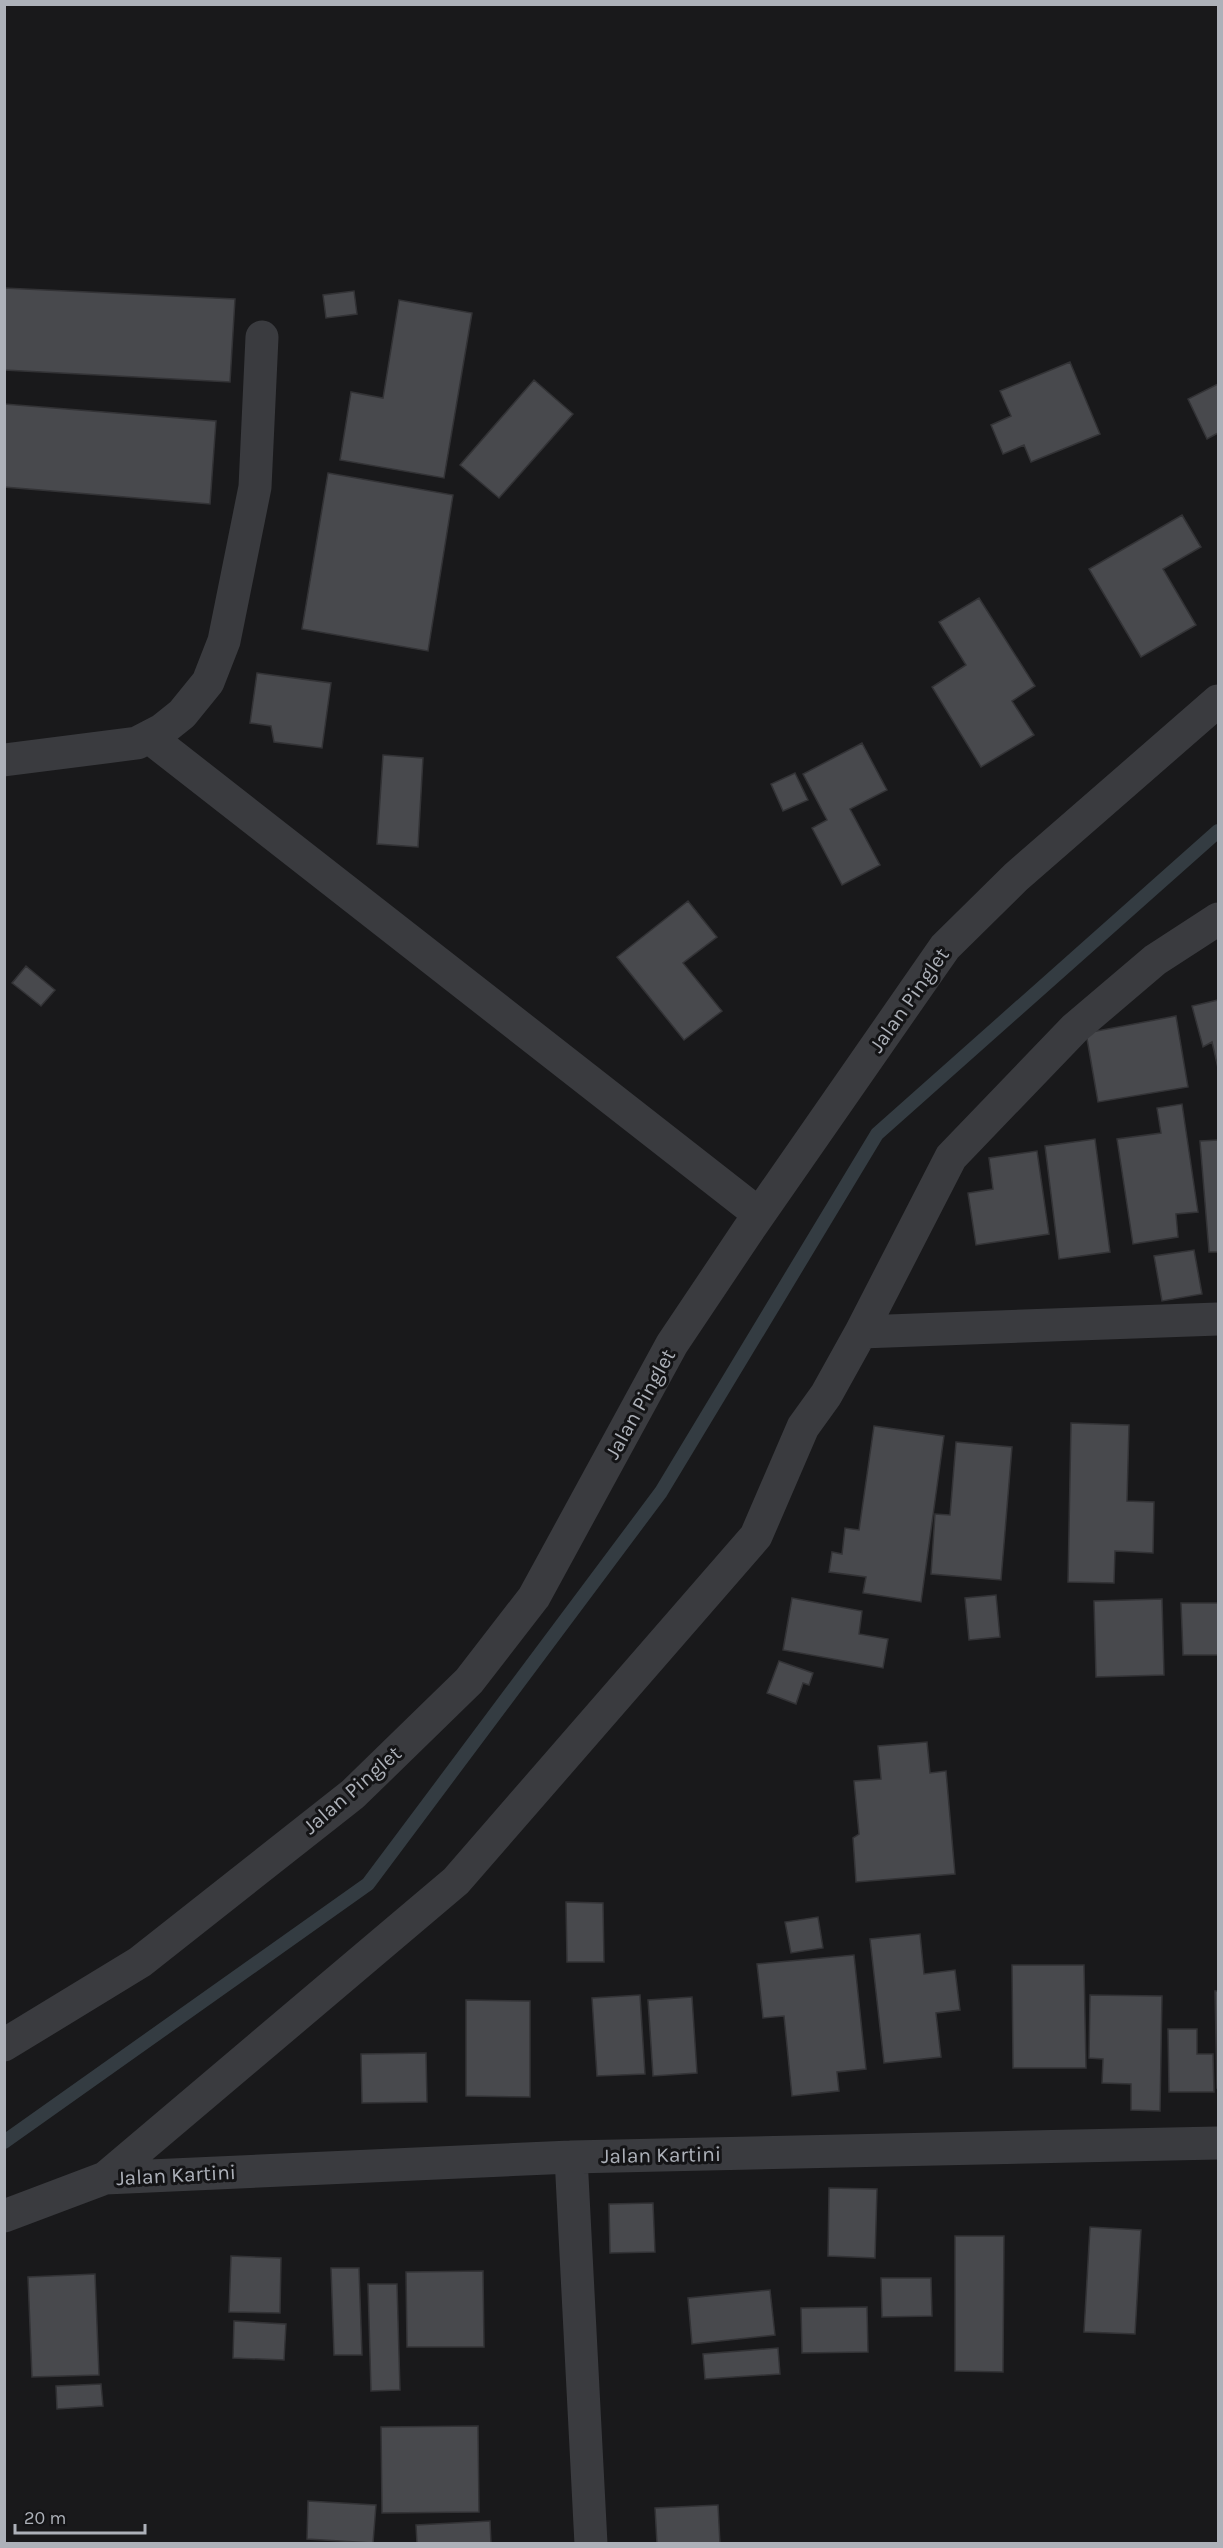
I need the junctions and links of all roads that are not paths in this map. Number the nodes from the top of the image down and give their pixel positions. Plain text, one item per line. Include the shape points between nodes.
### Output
1 (262, 337) dead end
2 (1218, 700) edge
3 (149, 737) junction
4 (4, 760) edge
5 (1218, 919) edge
6 (759, 1214) junction
7 (1218, 1319) edge
8 (861, 1332) junction
9 (4, 2044) edge
10 (1218, 2143) edge
11 (571, 2157) junction
12 (105, 2178) junction
13 (4, 2216) edge
14 (591, 2544) edge

1 - 3 street via 255,487 224,641 199,696 182,714
2 - 6 street, Jalan Pinglet via 1016,878 945,947
3 - 4 street via 114,747
3 - 6 street
5 - 8 street via 1155,960 1075,1028 951,1157
6 - 9 street, Jalan Pinglet via 672,1344 534,1597 469,1681 352,1794 140,1962
7 - 8 street
8 - 12 street via 803,1427 756,1536 456,1881
10 - 11 street, Jalan Kartini
11 - 12 street, Jalan Kartini
11 - 14 street
12 - 13 street

